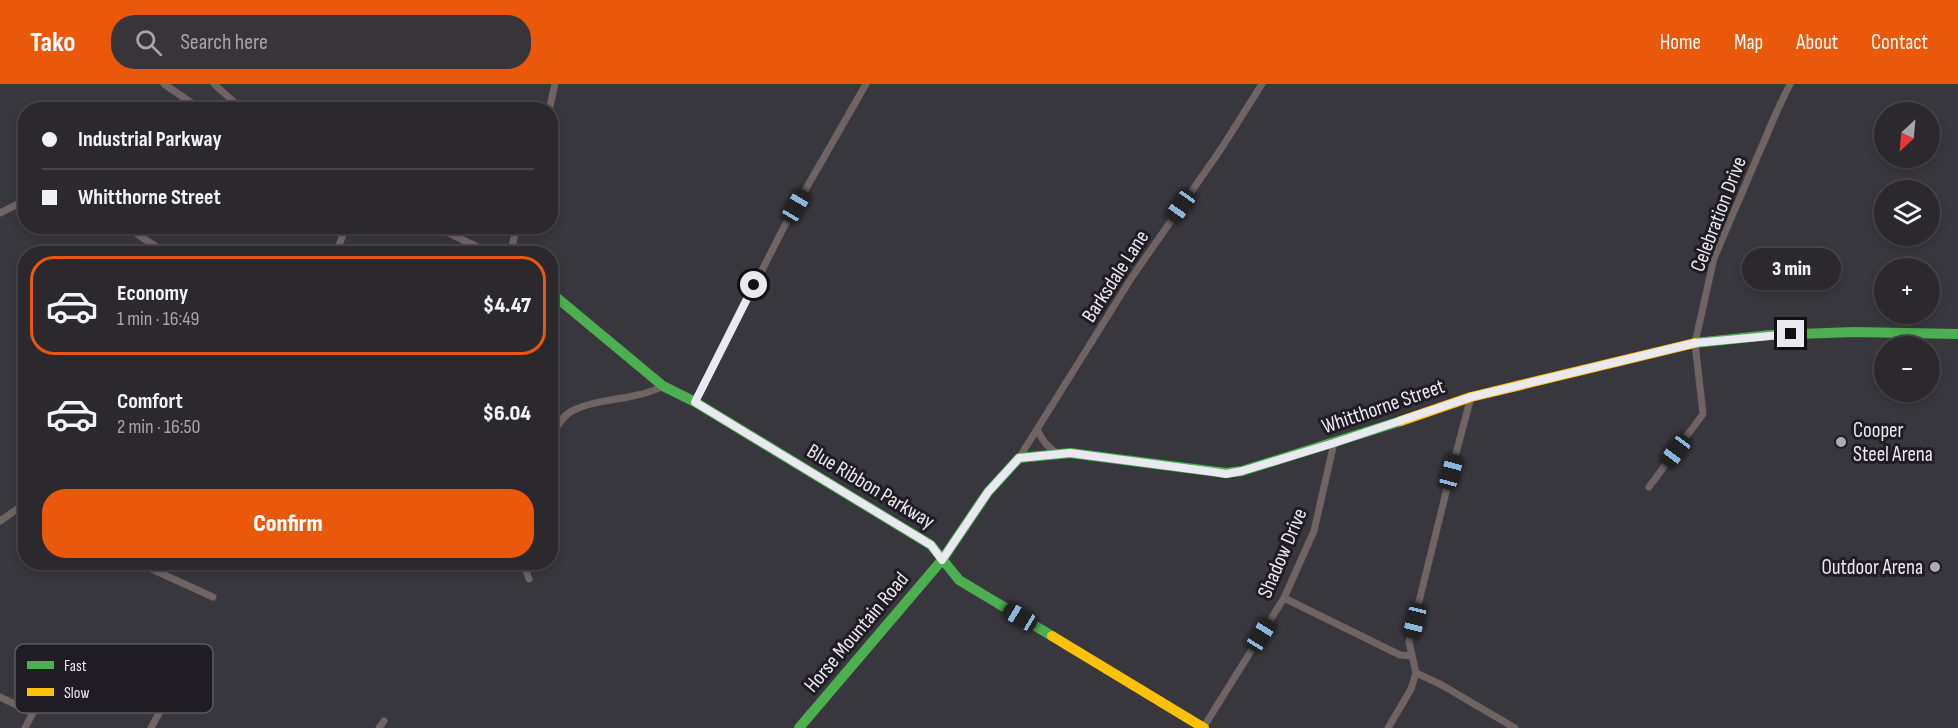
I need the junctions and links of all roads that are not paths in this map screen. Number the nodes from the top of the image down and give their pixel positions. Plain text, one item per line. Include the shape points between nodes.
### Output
1 (164, 84) edge
2 (214, 84) edge
3 (555, 84) edge
4 (866, 84) edge
5 (1262, 84) edge
6 (1790, 84) edge
7 (190, 102) edge
8 (234, 102) edge
9 (551, 102) edge
10 (18, 204) edge
11 (0, 213) edge
12 (137, 234) edge
13 (451, 234) edge
14 (155, 246) edge
15 (475, 246) edge
16 (558, 299) edge
17 (1958, 334) edge
18 (1695, 343) junction
19 (663, 386) junction
20 (1471, 397) junction
21 (695, 402) junction
22 (558, 425) edge
23 (1037, 429) junction
24 (1334, 443) junction
25 (1058, 454) junction
26 (1019, 458) junction
27 (1649, 488) dead end
28 (18, 509) edge
29 (0, 521) edge
30 (942, 560) junction
31 (154, 570) edge
32 (526, 570) edge
33 (529, 579) dead end
34 (213, 597) dead end
35 (1284, 598) junction
36 (1412, 656) junction
37 (1416, 673) junction
38 (0, 697) edge
39 (15, 704) edge
40 (33, 713) edge
41 (159, 713) edge
42 (384, 721) dead end
43 (25, 728) edge
44 (151, 728) edge
45 (379, 728) edge
46 (800, 728) edge
47 (1204, 728) edge
48 (1388, 728) edge
49 (1515, 728) edge

1 - 7 street
2 - 8 street
3 - 9 street
4 - 21 street via 784,227
5 - 23 street, Barksdale Lane via 1132,277
6 - 18 street, Celebration Drive via 1714,258
10 - 11 street
12 - 14 street
13 - 15 street
16 - 19 street, Blue Ribbon Parkway
17 - 18 street, Whitthorne Street via 1854,332
18 - 20 street, Whitthorne Street
18 - 27 street, Celebration Drive via 1703,414
19 - 21 street, Blue Ribbon Parkway
19 - 22 street via 570,412
20 - 24 street, Whitthorne Street
20 - 36 street via 1409,642
21 - 30 street, Blue Ribbon Parkway via 931,545
23 - 25 street via 1048,447
23 - 26 street, Barksdale Lane
24 - 25 street, Whitthorne Street via 1226,474
24 - 35 street, Shadow Drive via 1314,531
25 - 26 street, Whitthorne Street
26 - 30 street via 988,492
28 - 29 street
30 - 46 street, Horse Mountain Road
30 - 47 street, Blue Ribbon Parkway via 959,580
31 - 34 street
32 - 33 street
35 - 36 street via 1400,655
35 - 47 street, Shadow Drive
36 - 37 street
37 - 48 street
37 - 49 street
38 - 39 street
40 - 43 street
41 - 44 street
42 - 45 street

